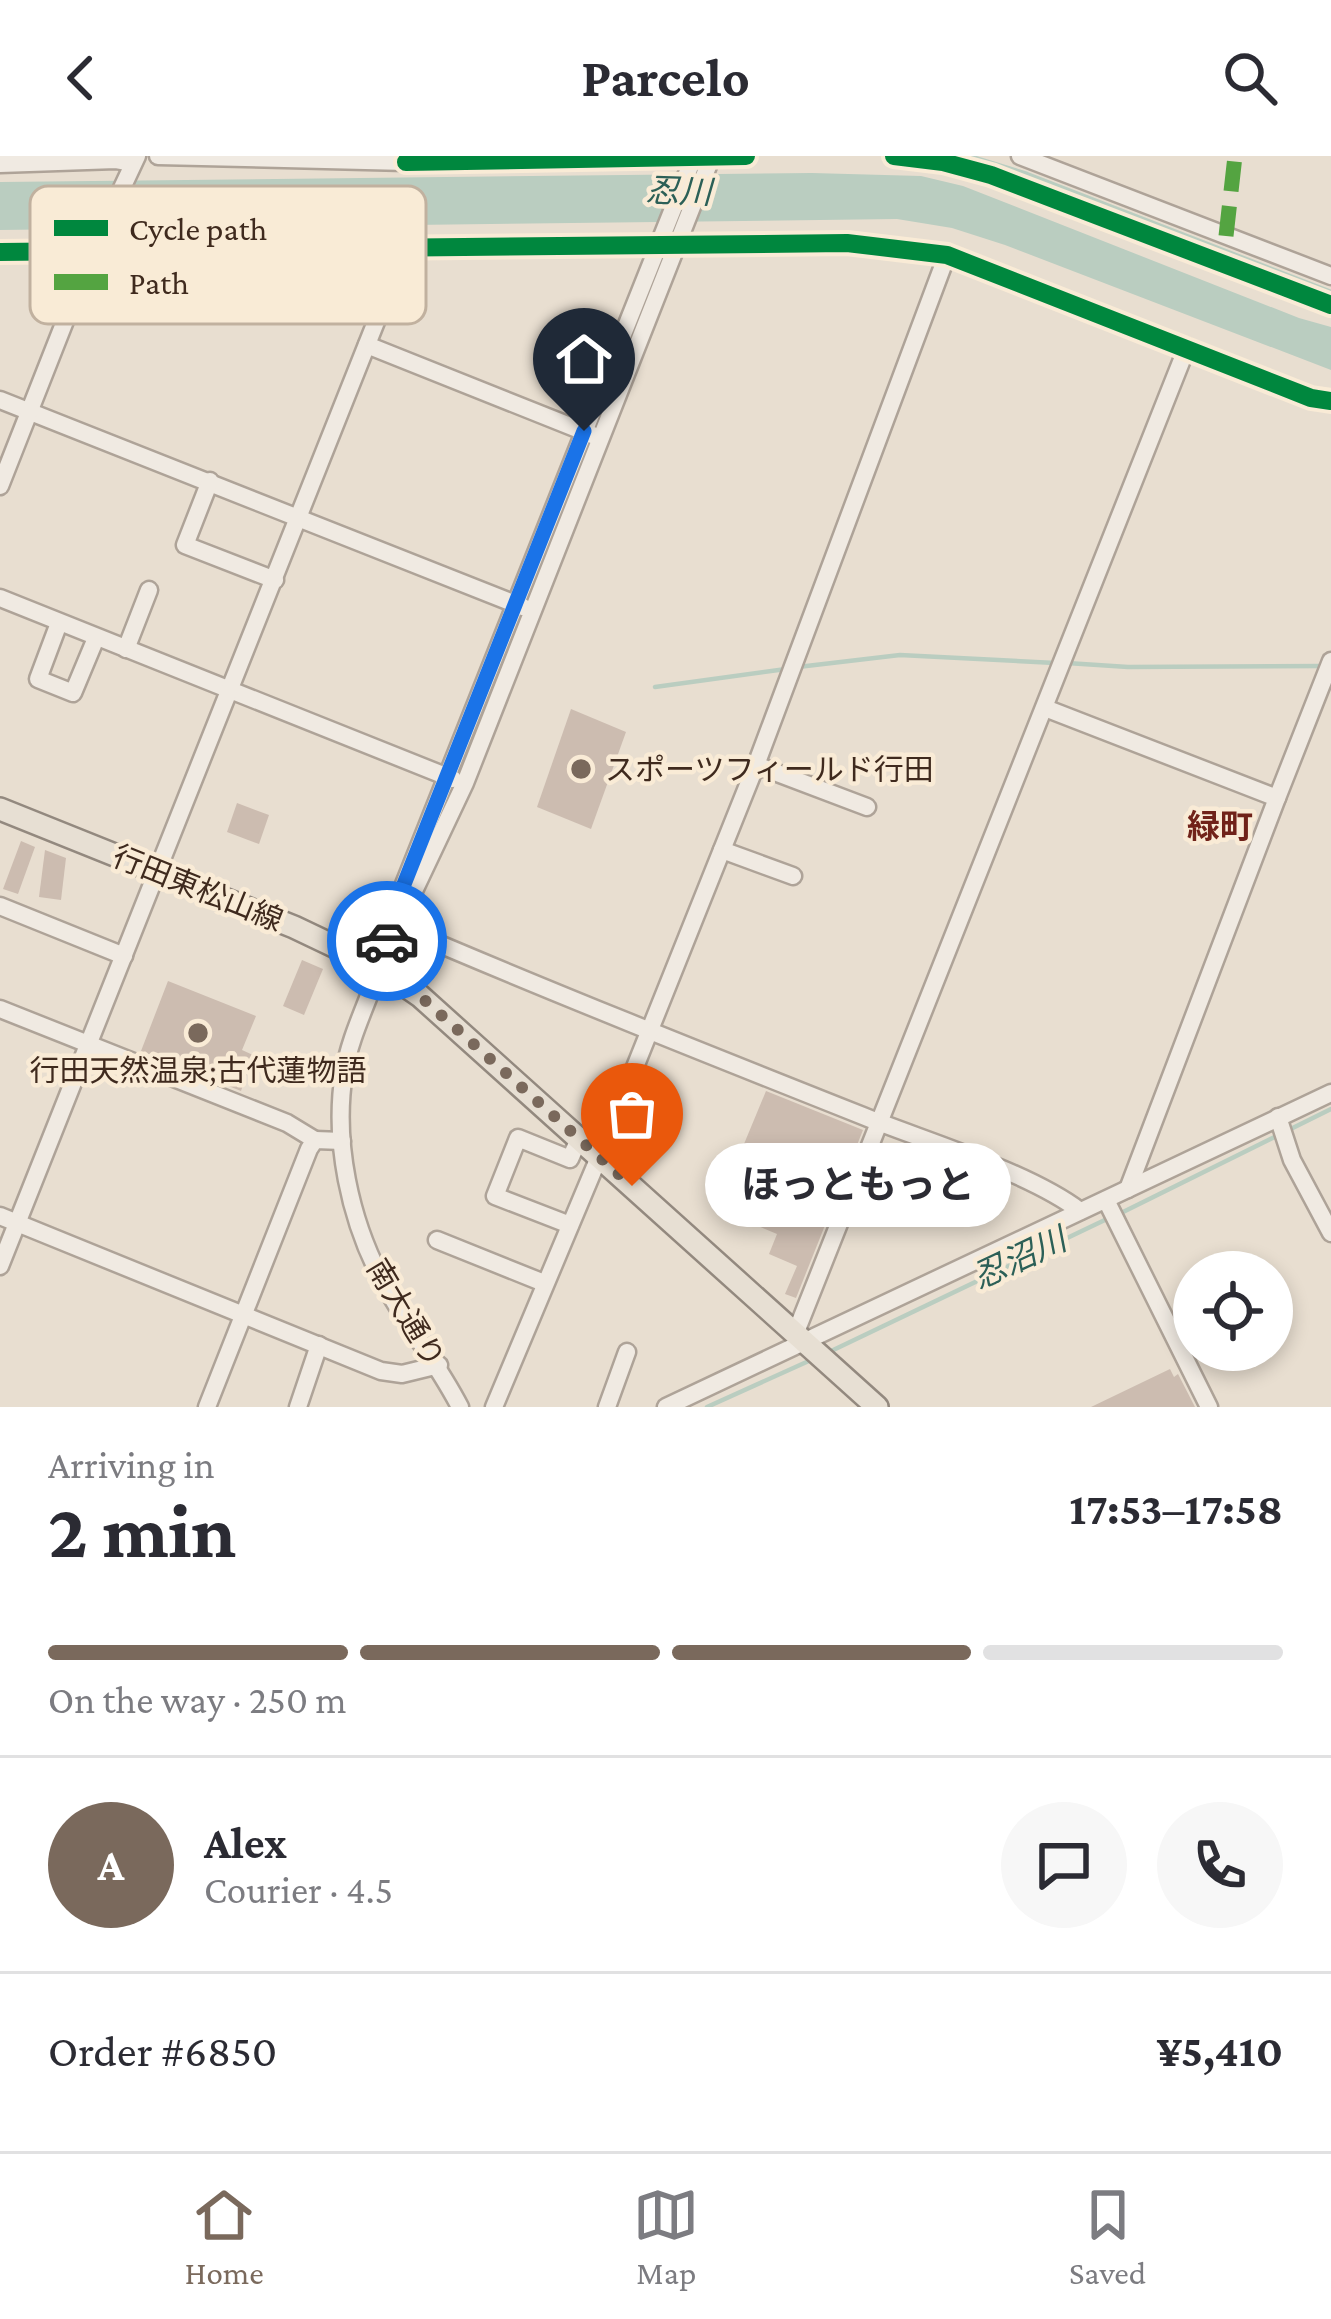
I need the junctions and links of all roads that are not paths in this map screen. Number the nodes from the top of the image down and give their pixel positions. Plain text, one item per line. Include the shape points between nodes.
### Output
1 (158, 156) edge
2 (1020, 156) edge
3 (702, 158) edge
4 (134, 162) edge
5 (406, 162) dead end
6 (0, 164) edge
7 (671, 238) junction
8 (426, 246) edge
9 (30, 250) edge
10 (0, 252) edge
11 (947, 255) junction
12 (1331, 276) edge
13 (64, 324) edge
14 (375, 324) edge
15 (367, 346) junction
16 (1187, 347) junction
17 (0, 400) edge
18 (1331, 401) edge
19 (30, 410) junction
20 (592, 435) junction
21 (210, 481) junction
22 (0, 486) edge
23 (299, 519) junction
24 (275, 580) junction
25 (149, 590) dead end
26 (0, 598) edge
27 (524, 608) junction
28 (59, 623) junction
29 (96, 638) junction
30 (126, 649) junction
31 (1331, 661) edge
32 (230, 691) junction
33 (1045, 708) junction
34 (756, 765) junction
35 (456, 780) junction
36 (1277, 797) junction
37 (867, 807) dead end
38 (0, 809) edge
39 (722, 850) junction
40 (158, 871) junction
41 (793, 876) dead end
42 (0, 906) edge
43 (392, 932) junction
44 (124, 956) junction
45 (378, 968) junction
46 (0, 1009) edge
47 (650, 1033) junction
48 (89, 1045) junction
49 (1331, 1093) edge
50 (1278, 1117) junction
51 (881, 1123) junction
52 (579, 1138) junction
53 (315, 1141) junction
54 (342, 1141) junction
55 (599, 1157) junction
56 (1128, 1189) junction
57 (1106, 1200) junction
58 (1080, 1211) junction
59 (8, 1219) edge
60 (569, 1226) junction
61 (1331, 1233) edge
62 (437, 1240) dead end
63 (0, 1266) edge
64 (544, 1283) junction
65 (244, 1315) junction
66 (801, 1336) junction
67 (320, 1345) junction
68 (627, 1352) dead end
69 (439, 1364) junction
70 (207, 1407) edge
71 (298, 1407) edge
72 (460, 1407) edge
73 (494, 1407) edge
74 (607, 1407) edge
75 (667, 1407) edge
76 (877, 1407) edge
77 (1209, 1407) edge

1 - 5 street
2 - 12 street
3 - 7 street, 南大通り
4 - 6 street
7 - 8 street
7 - 11 street
7 - 20 street, 南大通り
9 - 10 street
11 - 16 street
11 - 34 street
13 - 19 street
14 - 15 street
15 - 20 street
15 - 23 street
16 - 18 street
16 - 33 street
17 - 19 street
19 - 21 street
19 - 22 street
20 - 27 street, 南大通り
21 - 23 street
21 - 24 street via 185,544
23 - 24 street
23 - 27 street
24 - 32 street
25 - 30 street
26 - 28 street
27 - 35 street, 南大通り
28 - 29 street
28 - 29 street via 38,679 73,693
29 - 30 street
30 - 32 street
31 - 36 street
32 - 35 street
32 - 40 street
33 - 36 street
33 - 51 street
34 - 37 street
34 - 39 street
35 - 43 street, 南大通り via 389,922
36 - 56 street
38 - 40 main road, 行田東松山線
39 - 41 street
39 - 47 street
40 - 44 street
40 - 45 main road, 行田東松山線
42 - 44 street
43 - 45 street, 南大通り
43 - 47 street
44 - 48 street
45 - 52 main road, 行田東松山線
45 - 54 street, 南大通り via 344,1070
46 - 48 street
47 - 51 street
47 - 55 street
48 - 53 street
48 - 59 street
49 - 50 street
50 - 56 street
50 - 61 street
51 - 58 street
51 - 66 street
52 - 55 main road, 行田東松山線
52 - 60 street via 570,1160 518,1138 495,1196
53 - 54 street
53 - 65 street
54 - 69 street, 南大通り via 363,1241
55 - 60 street
55 - 66 main road, 行田東松山線
56 - 57 street
57 - 58 street
57 - 77 street
58 - 66 street
59 - 63 street
59 - 65 street
60 - 64 street
62 - 64 street
64 - 73 street
65 - 67 street
65 - 70 street
66 - 75 street
66 - 76 main road, 行田東松山線
67 - 69 street via 392,1374
67 - 71 street
68 - 74 street
69 - 72 street, 南大通り

